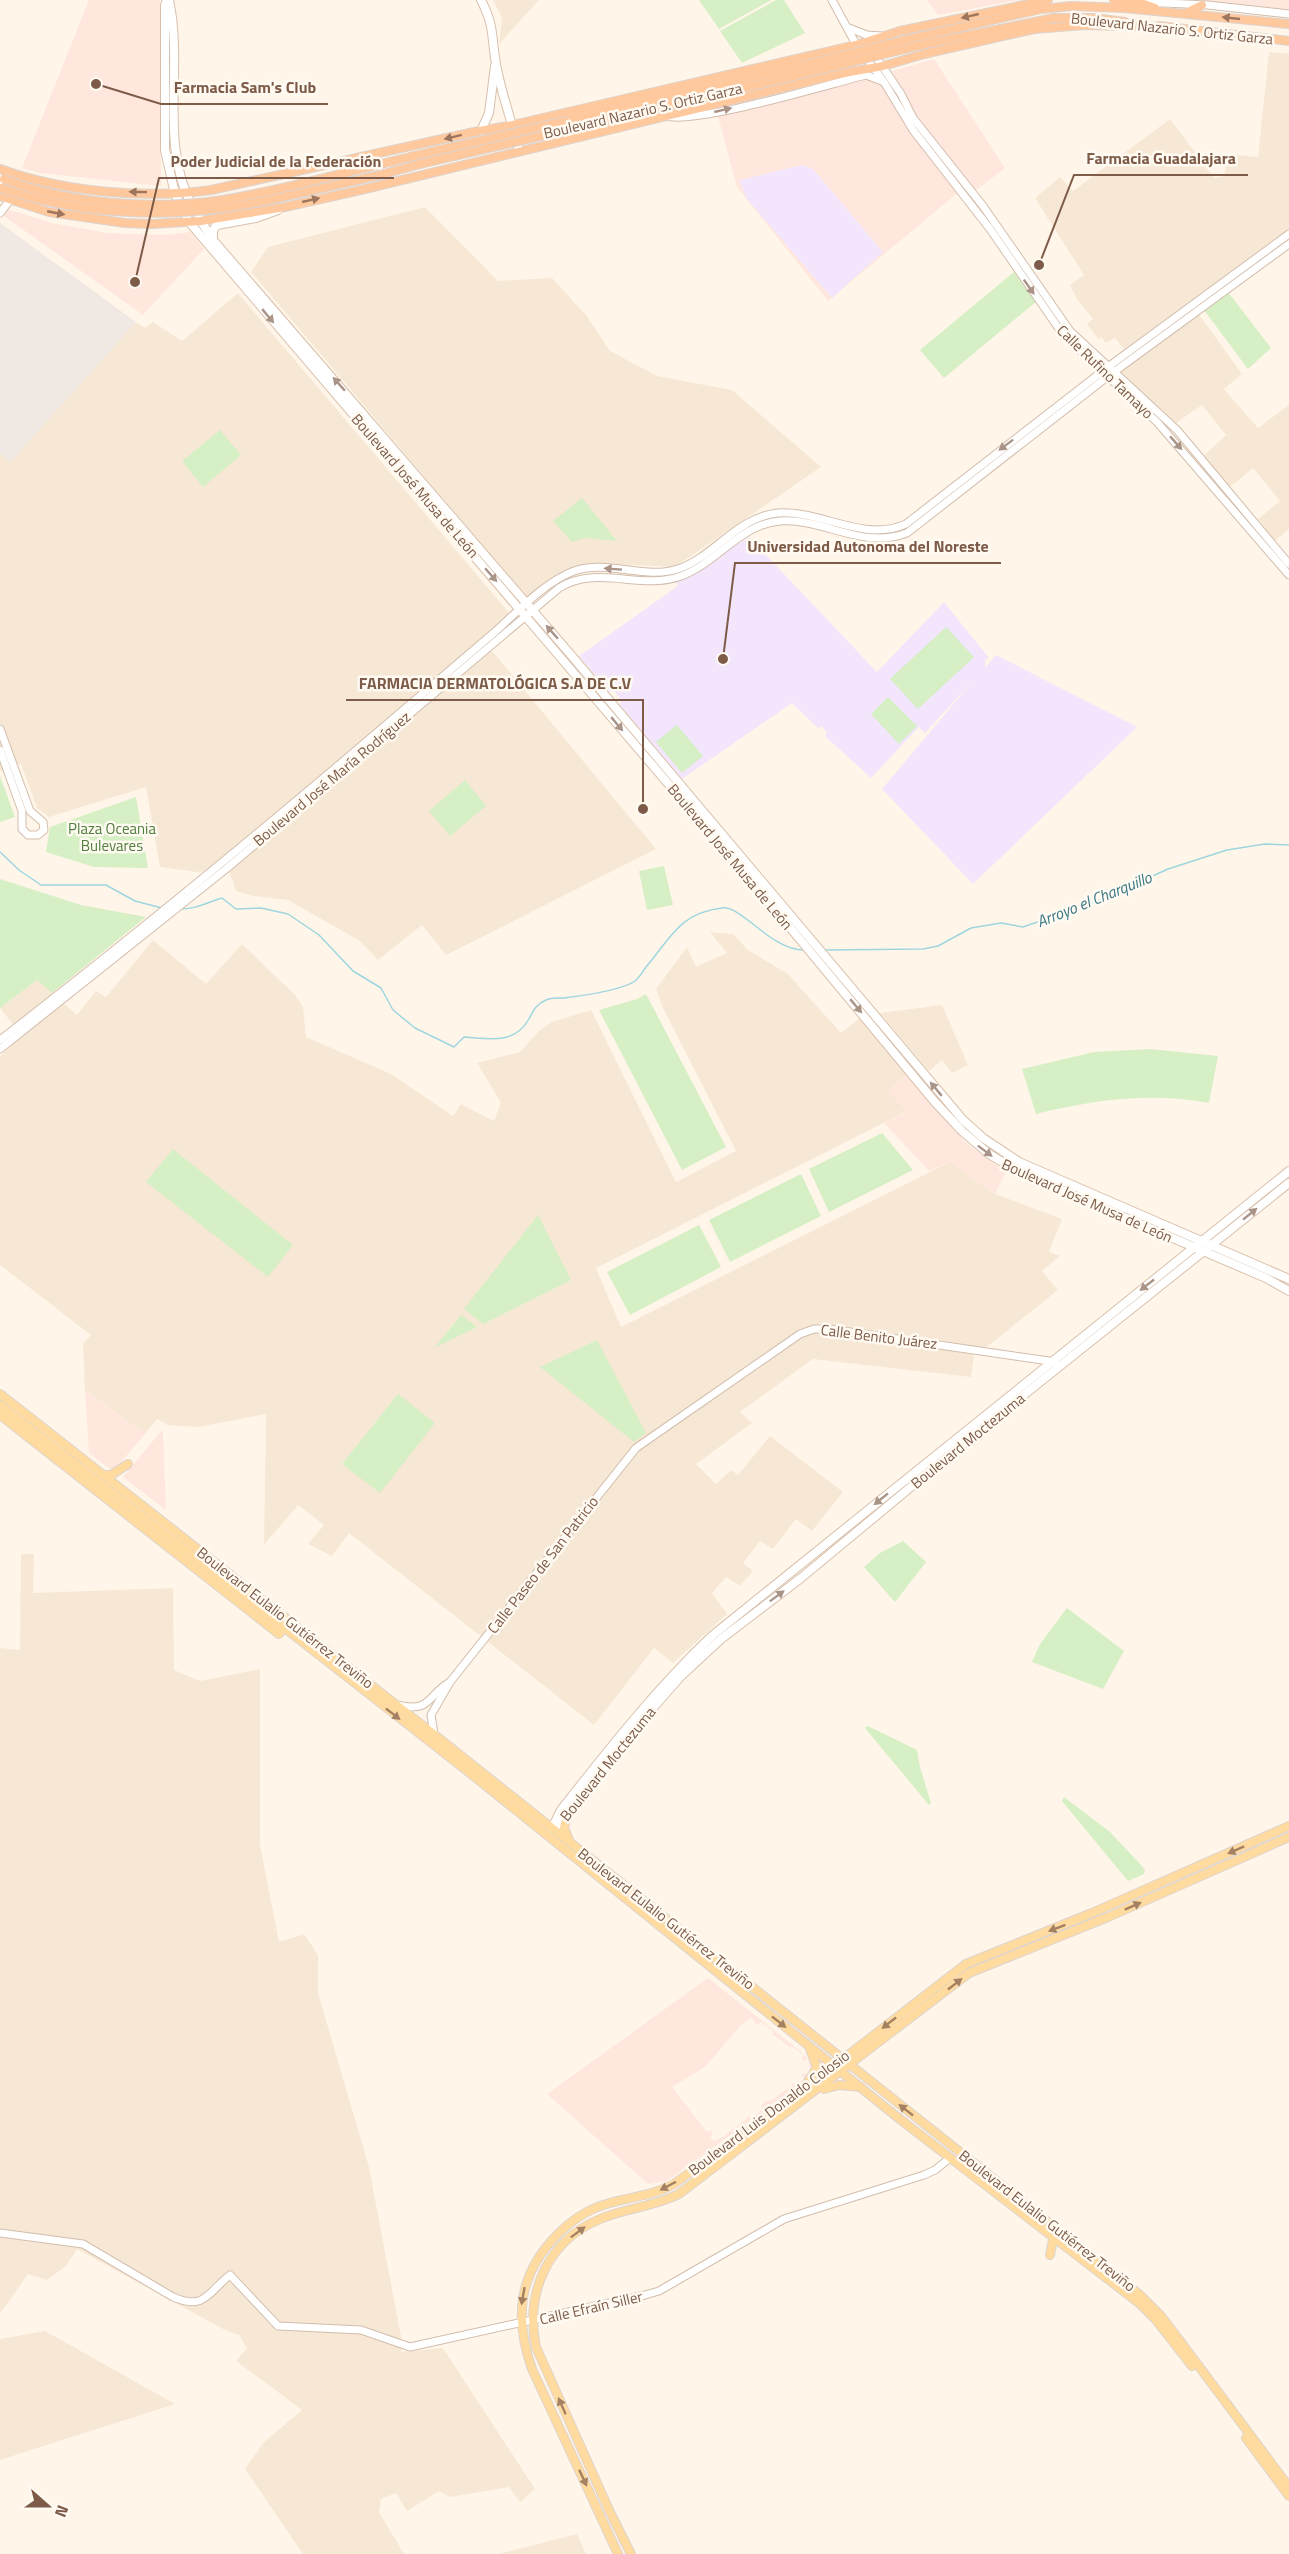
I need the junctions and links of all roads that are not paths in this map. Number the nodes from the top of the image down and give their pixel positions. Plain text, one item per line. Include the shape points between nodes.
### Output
1 (168, 0) edge
2 (481, 0) edge
3 (832, 0) edge
4 (1047, 0) edge
5 (1114, 0) edge
6 (1132, 1) edge
7 (1202, 5) junction
8 (1167, 12) junction
9 (1186, 13) junction
10 (1289, 14) edge
11 (1289, 24) edge
12 (1163, 27) junction
13 (849, 28) junction
14 (900, 31) junction
15 (883, 36) junction
16 (1289, 41) edge
17 (865, 42) junction
18 (856, 45) junction
19 (839, 48) junction
20 (911, 58) junction
21 (496, 65) junction
22 (878, 67) junction
23 (802, 70) junction
24 (844, 73) junction
25 (732, 74) junction
26 (884, 82) junction
27 (719, 85) junction
28 (678, 104) junction
29 (173, 115) junction
30 (666, 116) junction
31 (513, 125) junction
32 (604, 130) junction
33 (481, 131) junction
34 (165, 134) junction
35 (519, 150) junction
36 (361, 157) junction
37 (402, 160) junction
38 (0, 168) edge
39 (383, 174) junction
40 (411, 177) junction
41 (211, 190) junction
42 (2, 191) edge
43 (161, 193) junction
44 (180, 194) junction
45 (285, 207) junction
46 (0, 213) edge
47 (224, 215) junction
48 (201, 221) junction
49 (190, 223) junction
50 (152, 224) junction
51 (1289, 234) edge
52 (213, 240) junction
53 (1289, 244) edge
54 (1108, 372) junction
55 (353, 414) junction
56 (380, 432) junction
57 (457, 528) junction
58 (1289, 564) edge
59 (1289, 575) edge
60 (526, 609) junction
61 (0, 729) edge
62 (0, 750) edge
63 (154, 922) junction
64 (0, 1040) edge
65 (0, 1049) edge
66 (1289, 1171) edge
67 (1289, 1183) edge
68 (1202, 1241) junction
69 (1211, 1245) junction
70 (1193, 1248) junction
71 (1203, 1252) junction
72 (1289, 1279) edge
73 (1289, 1291) edge
74 (1051, 1361) junction
75 (1064, 1363) junction
76 (0, 1394) edge
77 (0, 1405) edge
78 (0, 1416) edge
79 (636, 1448) joint
80 (128, 1464) dead end
81 (104, 1475) junction
82 (116, 1485) junction
83 (125, 1503) junction
84 (283, 1628) junction
85 (450, 1682) junction
86 (396, 1705) junction
87 (434, 1734) junction
88 (520, 1814) junction
89 (567, 1816) junction
90 (1289, 1826) edge
91 (552, 1828) junction
92 (1289, 1837) edge
93 (570, 1848) junction
94 (760, 1993) junction
95 (760, 2007) junction
96 (807, 2043) junction
97 (864, 2055) junction
98 (846, 2063) junction
99 (835, 2066) junction
100 (842, 2072) junction
101 (864, 2077) junction
102 (861, 2087) junction
103 (817, 2090) junction
104 (799, 2093) junction
105 (937, 2135) junction
106 (727, 2145) junction
107 (950, 2158) junction
108 (688, 2187) junction
109 (1004, 2187) junction
110 (1033, 2222) junction
111 (1053, 2227) junction
112 (0, 2233) edge
113 (1053, 2238) junction
114 (1066, 2248) junction
115 (1086, 2253) junction
116 (1050, 2255) dead end
117 (532, 2321) junction
118 (521, 2324) junction
119 (1289, 2487) edge
120 (1289, 2496) edge
121 (618, 2554) edge
122 (631, 2554) edge

1 - 29 main road via 174,59
1 - 34 main road
2 - 21 main road via 489,16
3 - 13 street
4 -> 14 highway
5 - 6 highway
6 - 7 street
6 - 8 highway
7 - 9 highway
7 - 10 street
8 - 9 highway, Boulevard Nazario S. Ortiz Garza
8 - 23 highway, Boulevard Nazario S. Ortiz Garza, bridge via 1100,6 1053,8 905,40
11 -> 9 highway, Boulevard Nazario S. Ortiz Garza
12 - 16 highway, Boulevard Nazario S. Ortiz Garza
12 - 20 highway via 1051,27
12 - 23 highway, Boulevard Nazario S. Ortiz Garza, bridge via 1094,18 1054,18
13 - 15 street
13 - 17 street
13 - 18 street
14 - 15 highway
14 - 20 highway via 895,41 897,48
15 - 17 highway
17 - 18 highway
17 - 22 street
18 - 19 highway
18 - 22 street
19 - 24 highway via 847,62
19 - 25 highway
20 - 22 highway
21 - 31 main road
21 - 33 main road via 489,113
22 - 24 highway
22 - 26 street, Calle Rufino Tamayo
22 - 54 street, Calle Rufino Tamayo via 983,206 1070,331
23 - 27 highway, Boulevard Nazario S. Ortiz Garza
23 - 28 highway, Boulevard Nazario S. Ortiz Garza
24 - 30 highway
25 - 27 highway
25 - 31 highway
30 -> 26 street via 679,119 717,112 866,75
26 -> 54 street, Calle Rufino Tamayo via 913,130 990,229 1064,336
27 - 37 highway, Boulevard Nazario S. Ortiz Garza, bridge
28 - 32 highway
28 - 39 highway, Boulevard Nazario S. Ortiz Garza, bridge
29 - 34 main road
29 - 44 main road
30 - 32 highway
31 - 33 highway
31 - 35 main road
32 - 35 highway
33 -> 36 highway
34 - 44 main road via 168,165
35 - 40 highway
36 - 37 highway
36 - 41 highway
37 - 42 highway, Boulevard Nazario S. Ortiz Garza, bridge via 200,203 143,203
43 -> 38 highway via 79,188
39 - 40 highway
39 - 42 highway, Boulevard Nazario S. Ortiz Garza, bridge via 189,212 81,207
45 -> 40 highway
41 - 44 highway
41 - 47 highway via 208,199 212,208
42 - 46 street
42 -> 50 highway via 49,212
43 - 44 highway
43 - 50 highway via 164,206
44 - 48 main road, Boulevard José Musa de León
44 - 49 main road, Boulevard José Musa de León
45 - 47 highway
45 - 52 main road via 256,218 217,225
47 - 48 highway
48 - 49 highway
48 - 52 main road, Boulevard José Musa de León
49 - 50 highway
49 -> 55 main road, Boulevard José Musa de León
51 - 54 street
56 -> 52 main road, Boulevard José Musa de León
53 - 54 street
54 - 58 street, Calle Rufino Tamayo via 1177,430
54 -> 59 street, Calle Rufino Tamayo via 1170,436
54 - 60 street, Boulevard José María Rodríguez via 998,451 916,523 877,531 801,515 768,515 742,527 679,569 581,569 562,577
55 - 56 main road
55 - 57 main road, Boulevard José Musa de León
56 - 57 main road, Boulevard José Musa de León
57 - 60 main road, Boulevard José Musa de León
60 - 63 street, Boulevard José María Rodríguez
68 -> 60 main road, Boulevard José Musa de León via 1026,1165 983,1138 952,1108
60 -> 70 main road, Boulevard José Musa de León via 962,1131 989,1154 1030,1177
61 - 62 street via 30,811 44,822 44,830 38,835 28,835 22,829 22,811
63 - 64 street, Boulevard José María Rodríguez
63 - 65 street, Boulevard José María Rodríguez
66 - 68 main road, Boulevard Moctezuma
69 -> 67 main road, Boulevard Moctezuma
68 - 69 main road, Boulevard José Musa de León
68 - 70 main road, Boulevard Moctezuma
69 - 71 main road, Boulevard Moctezuma
69 - 72 main road, Boulevard José Musa de León
70 - 71 main road, Boulevard José Musa de León
70 -> 74 main road, Boulevard Moctezuma
71 - 73 main road, Boulevard José Musa de León
71 - 75 main road, Boulevard Moctezuma
74 - 75 street, Calle Benito Juárez
74 - 79 street, Calle Benito Juárez via 813,1329 771,1353
74 -> 91 main road, Boulevard Moctezuma via 713,1635 644,1706 561,1810
89 -> 75 main road, Boulevard Moctezuma via 652,1709 721,1639
76 - 81 main road, Boulevard Eulalio Gutiérrez Treviño
77 - 83 main road, Boulevard Eulalio Gutiérrez Treviño
78 - 84 main road, Boulevard Eulalio Gutiérrez Treviño via 279,1634
79 - 85 street, Calle Paseo de San Patricio
80 - 81 main road
81 - 82 main road, Boulevard Eulalio Gutiérrez Treviño
82 - 83 main road
82 - 86 main road, Boulevard Eulalio Gutiérrez Treviño
83 - 84 main road, Boulevard Eulalio Gutiérrez Treviño
84 -> 88 main road, Boulevard Eulalio Gutiérrez Treviño
85 - 86 street, Calle Paseo de San Patricio via 423,1707
85 - 87 street, Calle Paseo de San Patricio via 431,1715
86 - 87 main road, Boulevard Eulalio Gutiérrez Treviño
87 - 91 main road, Boulevard Eulalio Gutiérrez Treviño
88 - 91 main road
88 - 93 main road, Boulevard Eulalio Gutiérrez Treviño
89 - 91 main road, Boulevard Moctezuma
89 - 93 main road via 565,1832
90 -> 98 main road, Boulevard Luis Donaldo Colosio via 1092,1914 966,1964
91 - 93 main road, Boulevard Eulalio Gutiérrez Treviño
97 -> 92 main road, Boulevard Luis Donaldo Colosio via 978,1968 1108,1917
93 - 94 main road, Boulevard Eulalio Gutiérrez Treviño
93 - 95 main road, Boulevard Eulalio Gutiérrez Treviño
94 - 95 main road
94 - 98 main road, Boulevard Eulalio Gutiérrez Treviño
95 -> 96 main road, Boulevard Eulalio Gutiérrez Treviño
96 - 99 main road, Boulevard Eulalio Gutiérrez Treviño
96 - 104 main road via 817,2067
97 - 98 main road, Boulevard Luis Donaldo Colosio
97 - 101 main road
98 - 99 main road, Boulevard Luis Donaldo Colosio
98 - 100 main road, Boulevard Luis Donaldo Colosio
98 - 101 main road, Boulevard Eulalio Gutiérrez Treviño
99 - 100 main road, Boulevard Eulalio Gutiérrez Treviño
99 - 104 main road, Boulevard Luis Donaldo Colosio
100 - 102 main road, Boulevard Eulalio Gutiérrez Treviño
100 - 103 main road, Boulevard Luis Donaldo Colosio
105 -> 101 main road, Boulevard Eulalio Gutiérrez Treviño
102 - 103 main road via 839,2085
102 - 107 main road, Boulevard Eulalio Gutiérrez Treviño
103 - 108 main road, Boulevard Luis Donaldo Colosio
104 - 106 main road, Boulevard Luis Donaldo Colosio
105 - 107 main road
105 - 109 main road, Boulevard Eulalio Gutiérrez Treviño
106 - 108 main road via 729,2151 693,2178
106 -> 118 main road, Boulevard Luis Donaldo Colosio via 665,2189 596,2208 564,2228 531,2269 524,2288
107 - 109 main road via 958,2157
107 - 110 main road, Boulevard Eulalio Gutiérrez Treviño
107 - 117 street, Calle Efraín Siller via 924,2175 784,2219 652,2293
117 -> 108 main road, Boulevard Luis Donaldo Colosio via 541,2276 571,2237 601,2218 666,2201
109 - 111 main road, Boulevard Eulalio Gutiérrez Treviño
110 - 111 main road
110 - 113 main road, Boulevard Eulalio Gutiérrez Treviño
111 - 113 main road
111 - 115 main road, Boulevard Eulalio Gutiérrez Treviño
112 - 118 street, Calle Efraín Siller via 80,2243 189,2303 203,2301 230,2275 278,2326 353,2329 410,2347
113 - 114 main road, Boulevard Eulalio Gutiérrez Treviño
113 - 116 main road
114 - 115 main road
114 - 120 main road, Boulevard Eulalio Gutiérrez Treviño via 1156,2320
115 - 119 main road, Boulevard Eulalio Gutiérrez Treviño via 1161,2316
117 - 118 street, Calle Efraín Siller
122 -> 117 main road, Boulevard Luis Donaldo Colosio via 540,2357
118 -> 121 main road, Boulevard Luis Donaldo Colosio via 532,2369

